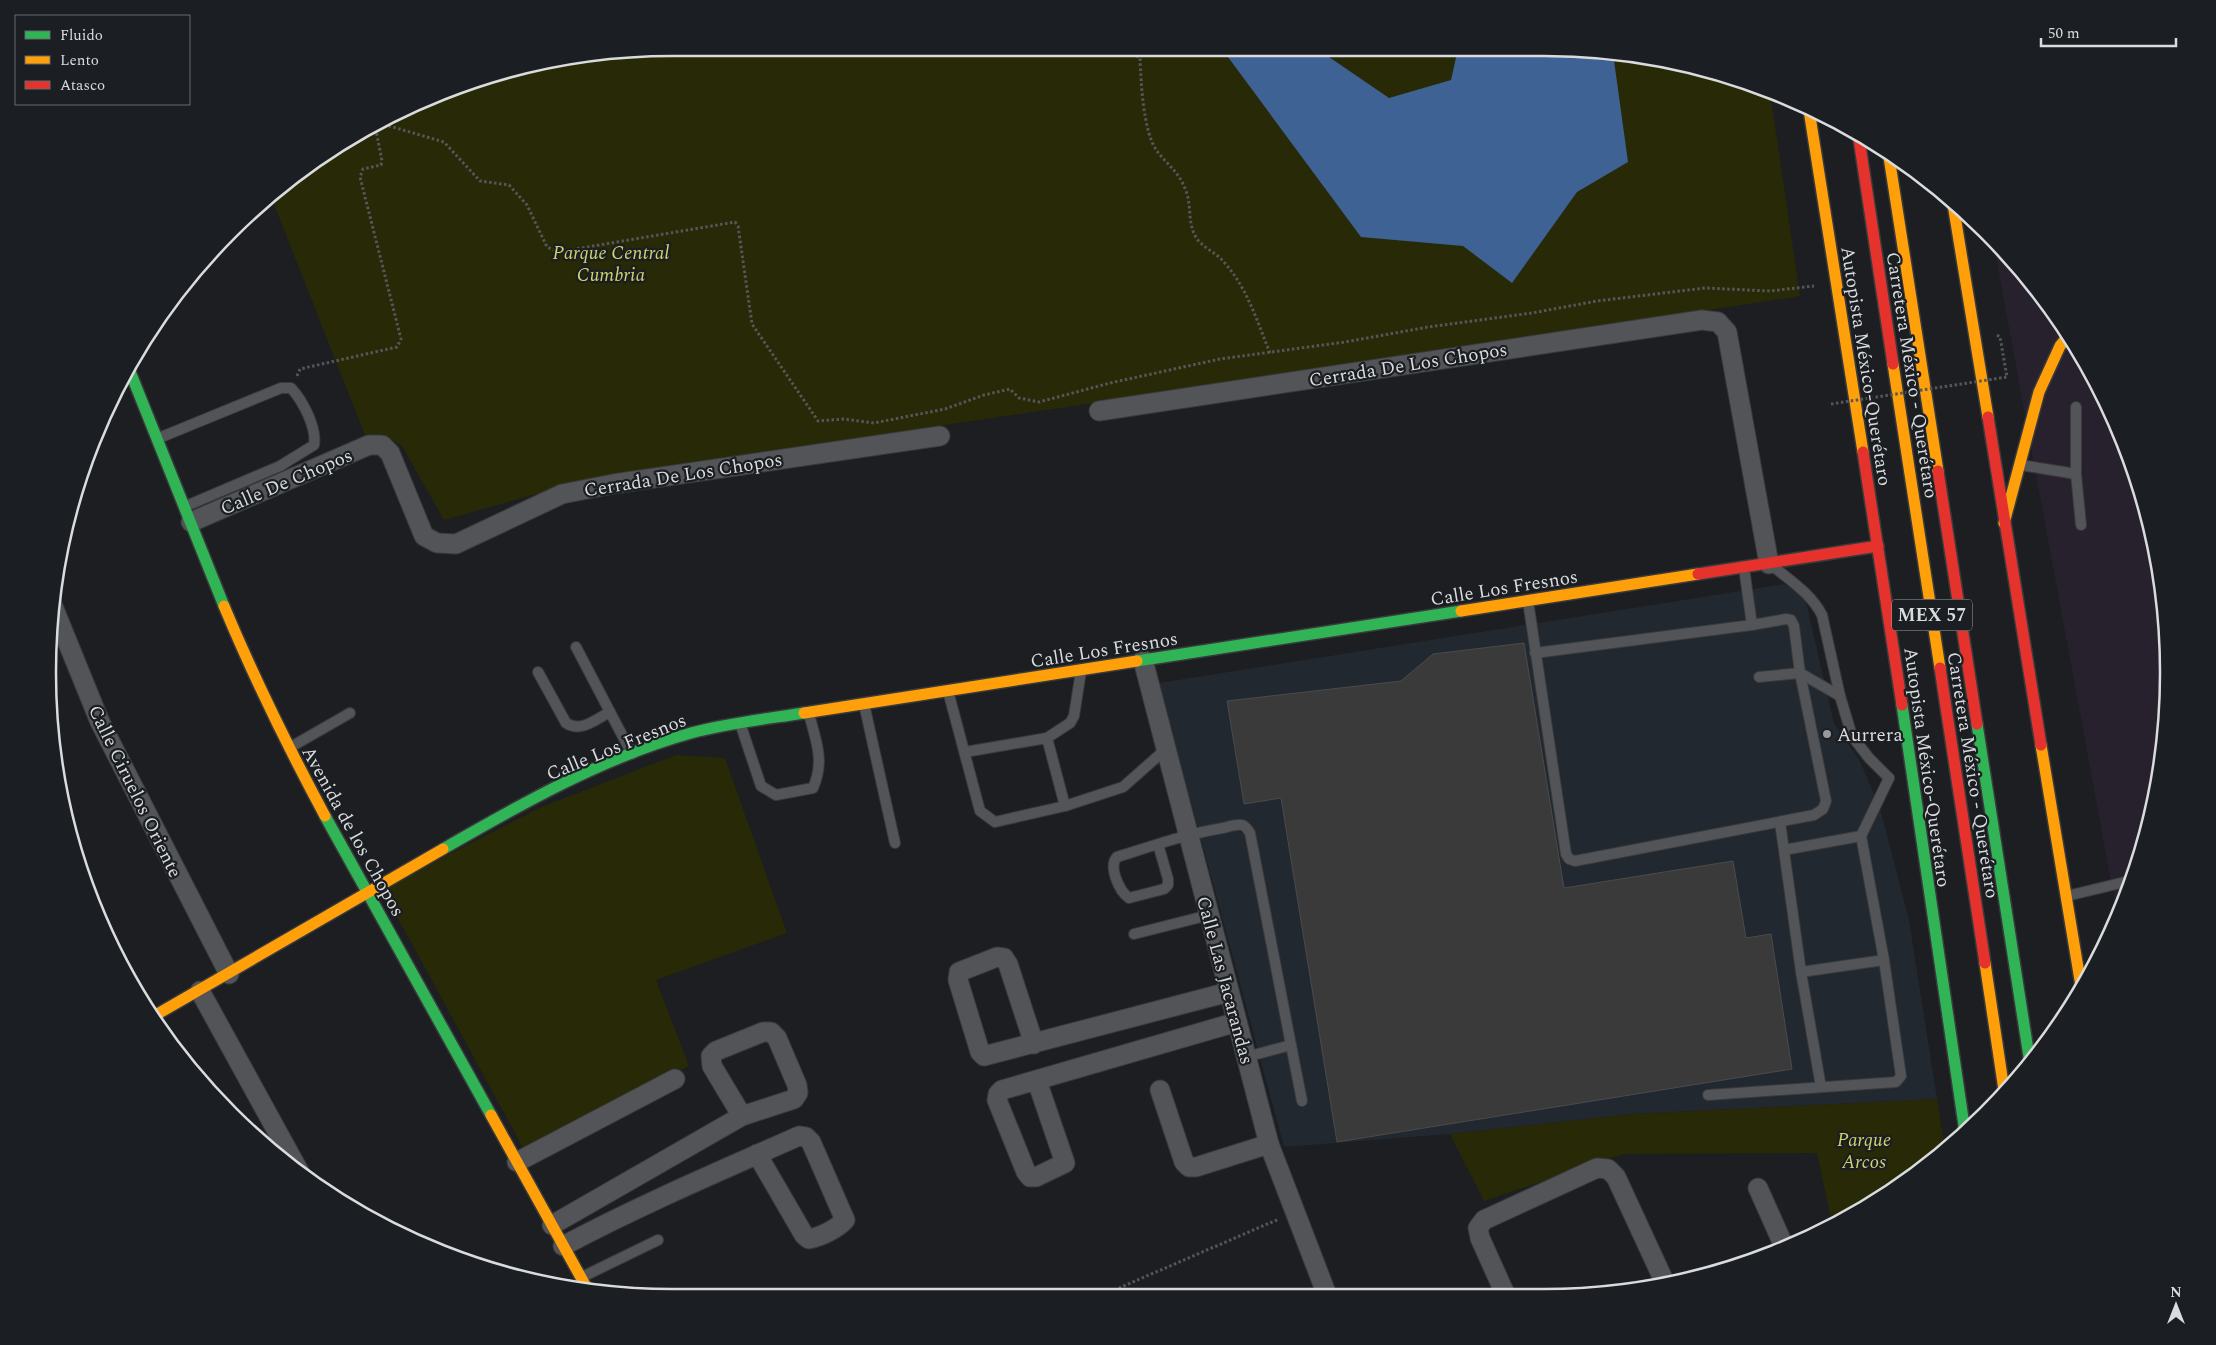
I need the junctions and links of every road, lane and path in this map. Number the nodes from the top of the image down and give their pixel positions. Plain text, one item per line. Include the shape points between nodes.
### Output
1 (1137, 56) edge
2 (1803, 114) edge
3 (1810, 117) edge
4 (390, 125) edge
5 (376, 133) edge
6 (1860, 144) edge
7 (1890, 163) edge
8 (1818, 164) junction
9 (1955, 213) edge
10 (1837, 284) junction
11 (2000, 336) dead end
12 (2063, 342) edge
13 (1270, 353) junction
14 (132, 376) edge
15 (291, 388) junction
16 (1831, 404) dead end
17 (2076, 407) dead end
18 (1099, 412) dead end
19 (940, 436) dead end
20 (158, 439) junction
21 (382, 445) joint
22 (2019, 464) junction
23 (2076, 474) junction
24 (188, 514) junction
25 (2004, 523) junction
26 (2081, 525) dead end
27 (1878, 546) junction
28 (1769, 564) junction
29 (1744, 568) junction
30 (1528, 601) junction
31 (59, 621) edge
32 (1752, 625) junction
33 (576, 647) dead end
34 (1535, 653) junction
35 (1142, 660) junction
36 (1081, 670) junction
37 (538, 672) dead end
38 (1800, 673) junction
39 (1759, 677) dead end
40 (948, 690) junction
41 (1840, 696) junction
42 (864, 703) junction
43 (610, 712) junction
44 (809, 712) junction
45 (350, 713) dead end
46 (740, 722) junction
47 (1046, 738) junction
48 (288, 748) junction
49 (1166, 749) junction
50 (964, 752) junction
51 (632, 755) junction
52 (1900, 775) junction
53 (1065, 806) junction
54 (1780, 822) junction
55 (1188, 835) junction
56 (1861, 836) junction
57 (895, 843) dead end
58 (1158, 844) junction
59 (1784, 850) junction
60 (2123, 883) edge
61 (368, 891) junction
62 (2066, 897) junction
63 (1209, 915) junction
64 (1134, 934) dead end
65 (1884, 960) junction
66 (1801, 972) junction
67 (229, 974) junction
68 (2079, 976) edge
69 (200, 991) junction
70 (1229, 992) junction
71 (159, 1013) edge
72 (1237, 1022) junction
73 (1034, 1044) junction
74 (1291, 1045) junction
75 (2028, 1053) edge
76 (1246, 1057) junction
77 (675, 1078) dead end
78 (1037, 1081) junction
79 (2003, 1083) edge
80 (1821, 1087) junction
81 (1160, 1090) dead end
82 (1708, 1095) dead end
83 (1302, 1101) dead end
84 (742, 1116) junction
85 (1963, 1123) edge
86 (1269, 1144) junction
87 (757, 1154) junction
88 (291, 1156) edge
89 (517, 1162) junction
90 (1758, 1188) dead end
91 (1294, 1212) junction
92 (552, 1224) junction
93 (658, 1240) dead end
94 (1782, 1241) edge
95 (563, 1246) junction
96 (581, 1277) junction
97 (1662, 1277) edge
98 (584, 1282) edge
99 (1117, 1289) edge
100 (1325, 1289) edge
101 (1503, 1289) edge

1 - 13 path via 1140,58 1141,92 1148,127 1156,150 1178,174 1187,194 1190,223 1198,239 1223,261 1243,288
2 - 8 main road
3 - 8 main road, Autopista México-Querétaro
4 - 13 path via 444,142 480,181 509,186 527,205 547,247 558,252 734,222 738,226 752,324 818,421 844,419 874,423 945,409 1010,389 1019,398 1039,402 1220,359
5 - 15 path via 381,165 363,169 360,177 401,339 397,347 300,370
6 - 79 main road, Carretera México - Querétaro / MEX 57
7 - 75 main road, Carretera México - Querétaro / MEX 57
8 - 10 main road, Autopista México-Querétaro
9 - 25 main road
10 - 13 path via 1770,291 1705,288 1597,301
10 - 27 main road, Autopista México-Querétaro
11 - 16 path, bridge via 2007,377
12 - 22 main road via 2039,392
14 - 20 main road, Avenida de los Chopos
15 - 20 lane via 281,388
15 - 24 lane via 299,396 315,437 314,445
17 - 23 lane
18 - 28 street, Cerrada De Los Chopos via 1702,320 1718,322 1726,332
19 - 21 street, Cerrada De Los Chopos via 562,494 456,544 437,543 424,536 390,453
20 - 24 main road, Avenida de los Chopos
21 - 24 street, Calle De Chopos via 369,445
22 - 23 lane
22 - 25 main road
23 - 26 lane
24 - 48 main road, Avenida de los Chopos via 243,652
25 - 62 main road
27 - 28 main road, Calle Los Fresnos
27 - 52 main road, Autopista México-Querétaro
28 - 29 main road, Calle Los Fresnos
28 - 41 lane via 1813,598 1822,615
29 - 30 main road, Calle Los Fresnos
29 - 32 lane
30 - 34 lane
30 - 35 main road, Calle Los Fresnos
31 - 67 street, Calle Ciruelos Oriente via 100,722
32 - 34 lane
32 - 38 lane via 1791,620
33 - 43 lane
34 - 54 lane via 1569,860
35 - 36 main road, Calle Los Fresnos
35 - 49 street, Calle Las Jacarandas
36 - 40 main road, Calle Los Fresnos
36 - 47 lane via 1074,716
37 - 43 lane via 566,723 573,727 581,727
38 - 39 lane
38 - 41 lane
38 - 54 lane via 1826,801 1823,809 1814,815
40 - 42 main road, Calle Los Fresnos
40 - 50 lane
41 - 52 lane via 1852,736 1869,758
42 - 44 main road, Calle Los Fresnos
42 - 57 lane
43 - 51 lane
44 - 46 main road, Calle Los Fresnos
44 - 46 lane via 820,763 818,776 813,788 776,795 761,786
45 - 48 lane
46 - 51 main road, Calle Los Fresnos via 685,735
47 - 50 lane
47 - 53 lane
48 - 61 main road, Avenida de los Chopos
49 - 53 lane via 1123,787
49 - 55 street, Calle Las Jacarandas
50 - 53 lane via 980,811 996,822
51 - 61 main road, Calle Los Fresnos via 534,798
52 - 56 lane
52 - 85 main road, Autopista México-Querétaro
54 - 59 lane
55 - 58 lane
55 - 63 street, Calle Las Jacarandas
55 - 74 lane via 1242,825 1250,833
56 - 59 lane
56 - 65 lane
58 - 58 lane via 1168,885 1164,889 1129,898 1123,894 1112,867 1114,861 1117,857
59 - 66 lane
60 - 62 lane
61 - 67 main road, Calle Los Fresnos
61 - 89 main road, Avenida de los Chopos
62 - 68 main road
63 - 64 lane
63 - 70 street, Calle Las Jacarandas
65 - 66 lane
65 - 80 lane via 1901,1076 1896,1082
66 - 80 lane
67 - 69 main road, Calle Los Fresnos
69 - 71 main road, Calle Los Fresnos
69 - 88 street
70 - 72 street, Calle Las Jacarandas
70 - 73 street
72 - 76 street, Calle Las Jacarandas
72 - 78 street
73 - 73 street via 1004,958 959,972 958,980 984,1056
74 - 76 lane
74 - 83 lane
76 - 86 street, Calle Las Jacarandas
77 - 89 street
78 - 78 street via 1065,1163 1030,1176 997,1100 1002,1090
80 - 82 lane
81 - 86 street via 1188,1167
84 - 84 street via 794,1099 798,1093 777,1038 771,1032 763,1032 711,1056 712,1066
84 - 92 street
86 - 91 street, Calle Las Jacarandas
87 - 87 street via 799,1136 806,1137 845,1220 809,1239
87 - 95 street
89 - 92 main road, Avenida de los Chopos
90 - 94 street
91 - 99 path
91 - 100 street, Calle Las Jacarandas
92 - 95 main road, Avenida de los Chopos
93 - 96 lane
95 - 96 main road, Avenida de los Chopos
96 - 98 main road, Avenida de los Chopos
97 - 101 street via 1616,1176 1608,1169 1597,1168 1484,1220 1478,1228 1480,1238

